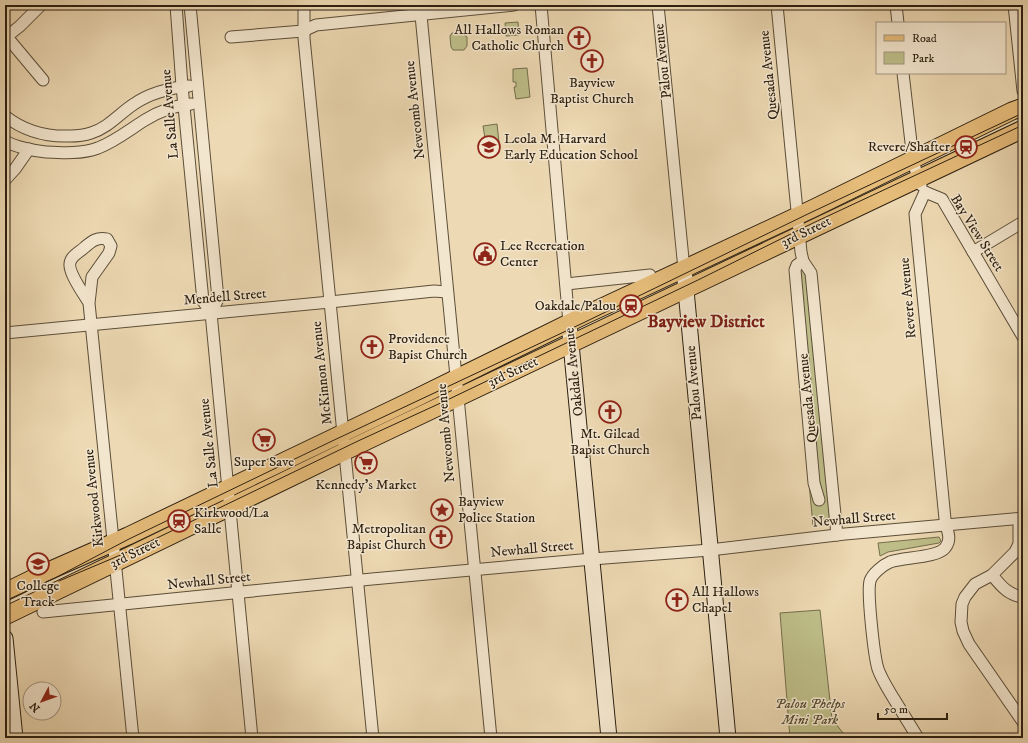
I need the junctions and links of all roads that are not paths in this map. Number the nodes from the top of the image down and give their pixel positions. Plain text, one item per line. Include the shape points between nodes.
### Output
1 (41, 5) edge
2 (176, 5) edge
3 (190, 5) edge
4 (304, 5) edge
5 (514, 5) edge
6 (541, 5) edge
7 (658, 5) edge
8 (777, 5) edge
9 (896, 5) edge
10 (1014, 5) edge
11 (420, 10) edge
12 (898, 22) edge
13 (303, 31) junction
14 (6, 37) edge
15 (232, 37) dead end
16 (903, 74) edge
17 (43, 80) dead end
18 (197, 84) junction
19 (182, 86) junction
20 (1023, 91) edge
21 (199, 103) junction
22 (184, 105) junction
23 (1023, 107) edge
24 (5, 116) edge
25 (1023, 129) edge
26 (6, 143) edge
27 (29, 149) junction
28 (913, 160) junction
29 (5, 180) edge
30 (922, 186) junction
31 (797, 215) junction
32 (1023, 222) edge
33 (800, 235) junction
34 (973, 252) junction
35 (803, 261) junction
36 (684, 269) junction
37 (650, 275) dead end
38 (566, 284) junction
39 (685, 290) junction
40 (447, 292) junction
41 (89, 302) junction
42 (330, 302) junction
43 (211, 313) junction
44 (569, 323) junction
45 (91, 325) junction
46 (5, 333) edge
47 (1023, 337) edge
48 (571, 344) junction
49 (456, 379) junction
50 (458, 398) junction
51 (343, 434) junction
52 (344, 452) junction
53 (228, 487) junction
54 (819, 500) dead end
55 (230, 506) junction
56 (1021, 519) edge
57 (946, 526) junction
58 (837, 535) junction
59 (113, 542) junction
60 (710, 550) junction
61 (592, 559) junction
62 (115, 563) junction
63 (474, 570) junction
64 (992, 575) junction
65 (357, 581) junction
66 (5, 592) edge
67 (238, 592) junction
68 (1023, 597) edge
69 (119, 605) junction
70 (43, 612) joint
71 (12, 613) edge
72 (5, 638) edge
73 (1023, 722) edge
74 (15, 738) edge
75 (133, 738) edge
76 (252, 738) edge
77 (373, 738) edge
78 (491, 738) edge
79 (609, 738) edge
80 (728, 738) edge
81 (918, 738) edge

1 - 14 street
2 - 19 street, La Salle Avenue
3 - 18 street, La Salle Avenue
4 - 13 street, McKinnon Avenue
5 - 11 street
6 - 38 street, Oakdale Avenue
7 - 36 street, Palou Avenue
8 - 31 street, Quesada Avenue
9 - 12 street
10 - 20 street
11 - 13 street via 316,25
11 - 40 street, Newcomb Avenue
13 - 15 street
13 - 42 street, McKinnon Avenue
14 - 17 street
16 - 28 street
18 - 19 street
18 - 21 street, La Salle Avenue
19 - 22 street, La Salle Avenue
19 - 24 street via 149,96 91,133 59,137 42,135 16,124
21 - 22 street
21 - 43 street, La Salle Avenue via 218,299
22 - 27 street via 145,119 114,141 96,149 64,153
22 - 43 street, La Salle Avenue via 203,301
23 - 28 main road, 3rd Street
25 - 30 main road, 3rd Street
26 - 27 street
27 - 29 street
28 - 30 street
28 - 31 main road, 3rd Street
30 - 33 main road, 3rd Street
30 - 34 street, Bay View Street via 942,200
30 - 57 street, Revere Avenue via 915,214
31 - 33 street, Quesada Avenue
31 - 36 main road, 3rd Street
32 - 34 street
33 - 35 street, Quesada Avenue
33 - 39 main road, 3rd Street
34 - 47 street, Bay View Street
35 - 54 street, Quesada Avenue via 795,270 814,483
35 - 58 street, Quesada Avenue via 811,270
36 - 39 street, Palou Avenue
36 - 44 main road, 3rd Street
37 - 38 street
38 - 44 street, Oakdale Avenue
39 - 48 main road, 3rd Street
39 - 60 street, Palou Avenue
40 - 42 street, Mendell Street via 434,291
40 - 49 street, Newcomb Avenue
41 - 41 street, Kirkwood Avenue via 92,277 109,253 111,246 107,239 93,240 71,260 69,265
41 - 45 street, Kirkwood Avenue
42 - 43 street, Mendell Street
42 - 51 street, McKinnon Avenue
43 - 45 street, Mendell Street
43 - 53 street, La Salle Avenue
44 - 48 street, Oakdale Avenue
44 - 49 main road, 3rd Street
45 - 46 street, Mendell Street
45 - 59 street, Kirkwood Avenue
48 - 50 main road, 3rd Street
48 - 61 street, Oakdale Avenue
49 - 50 street, Newcomb Avenue
49 - 51 main road, 3rd Street
50 - 52 main road, 3rd Street
50 - 63 street, Newcomb Avenue
51 - 52 street, McKinnon Avenue
51 - 53 main road, 3rd Street
52 - 55 main road, 3rd Street
52 - 65 street, McKinnon Avenue
53 - 55 street, La Salle Avenue
53 - 59 main road, 3rd Street
55 - 62 main road, 3rd Street
55 - 67 street, La Salle Avenue
56 - 57 street, Newhall Street
56 - 64 street via 1019,544 1015,552
57 - 58 street, Newhall Street
57 - 81 street, Revere Avenue via 950,541 944,549 934,554 889,562 870,580 869,595 878,669
58 - 60 street, Newhall Street
59 - 62 street, Kirkwood Avenue
59 - 66 main road, 3rd Street
60 - 61 street, Newhall Street
60 - 80 street, Palou Avenue
61 - 63 street, Newhall Street
61 - 79 street, Oakdale Avenue
62 - 69 street, Kirkwood Avenue
62 - 71 main road, 3rd Street
63 - 65 street, Newhall Street
63 - 78 street, Newcomb Avenue
64 - 68 street via 1005,590
64 - 73 street via 975,584 965,597 961,614 962,626 969,644
65 - 67 street, Newhall Street
65 - 77 street, McKinnon Avenue
67 - 69 street, Newhall Street
67 - 76 street, La Salle Avenue
69 - 70 street, Newhall Street
69 - 75 street, Kirkwood Avenue
70 - 71 main road
72 - 74 street

